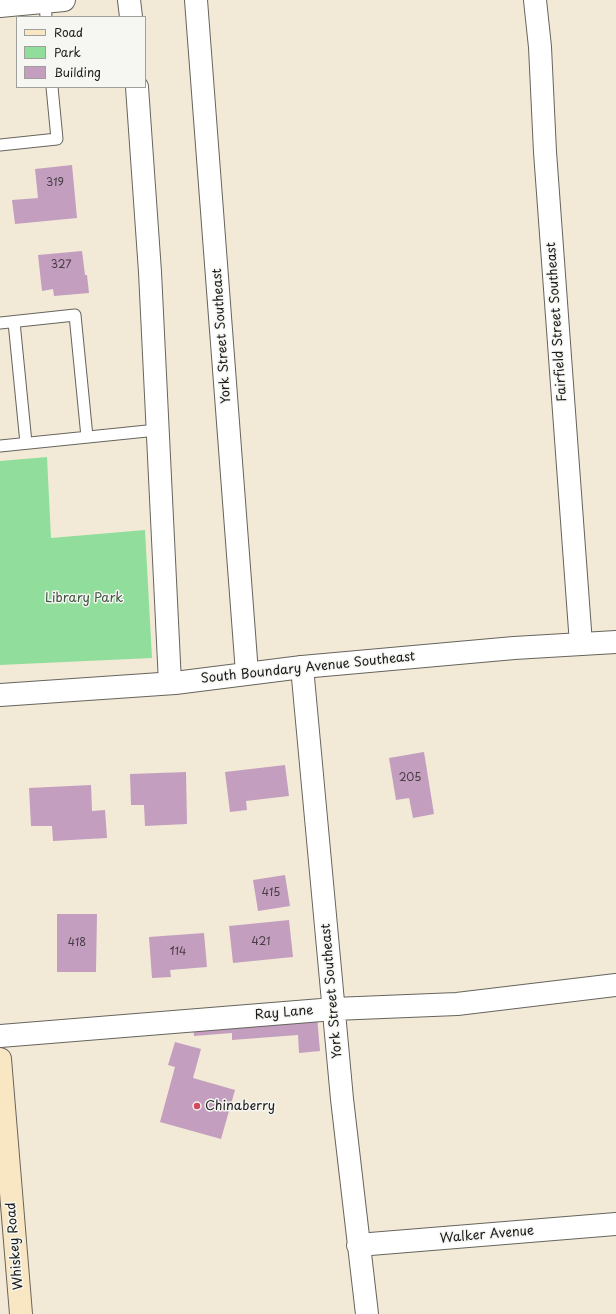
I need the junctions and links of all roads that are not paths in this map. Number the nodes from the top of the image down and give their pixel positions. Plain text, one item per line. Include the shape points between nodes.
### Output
1 (129, 0) edge
2 (196, 0) edge
3 (535, 0) edge
4 (0, 6) edge
5 (52, 6) edge
6 (131, 16) edge
7 (52, 88) edge
8 (137, 88) edge
9 (0, 145) edge
10 (14, 322) junction
11 (0, 323) edge
12 (157, 430) junction
13 (87, 437) junction
14 (26, 443) junction
15 (0, 446) edge
16 (616, 642) edge
17 (581, 644) junction
18 (302, 667) junction
19 (247, 673) junction
20 (170, 683) junction
21 (0, 695) edge
22 (616, 985) edge
23 (334, 1009) junction
24 (0, 1036) edge
25 (0, 1059) edge
26 (616, 1224) edge
27 (358, 1246) junction
28 (21, 1314) edge
29 (367, 1314) edge

1 - 6 street
2 - 19 street, York Street Southeast
3 - 17 street, Fairfield Street Southeast
4 - 5 street
7 - 9 lane via 57,139
8 - 12 street via 150,272
10 - 11 lane
10 - 13 lane via 75,315
10 - 14 lane
12 - 13 lane
12 - 20 street
13 - 14 lane
14 - 15 lane
16 - 17 street, South Boundary Avenue Southeast
17 - 18 street, South Boundary Avenue Southeast
18 - 19 street, South Boundary Avenue Southeast
18 - 23 street, York Street Southeast
19 - 20 street, South Boundary Avenue Southeast
20 - 21 street, South Boundary Avenue Southeast
22 - 23 street, Ray Lane via 457,1004
23 - 24 street, Ray Lane
23 - 27 street, York Street Southeast
25 - 28 main road, Whiskey Road
26 - 27 street, Walker Avenue
27 - 29 street, York Street Southeast

